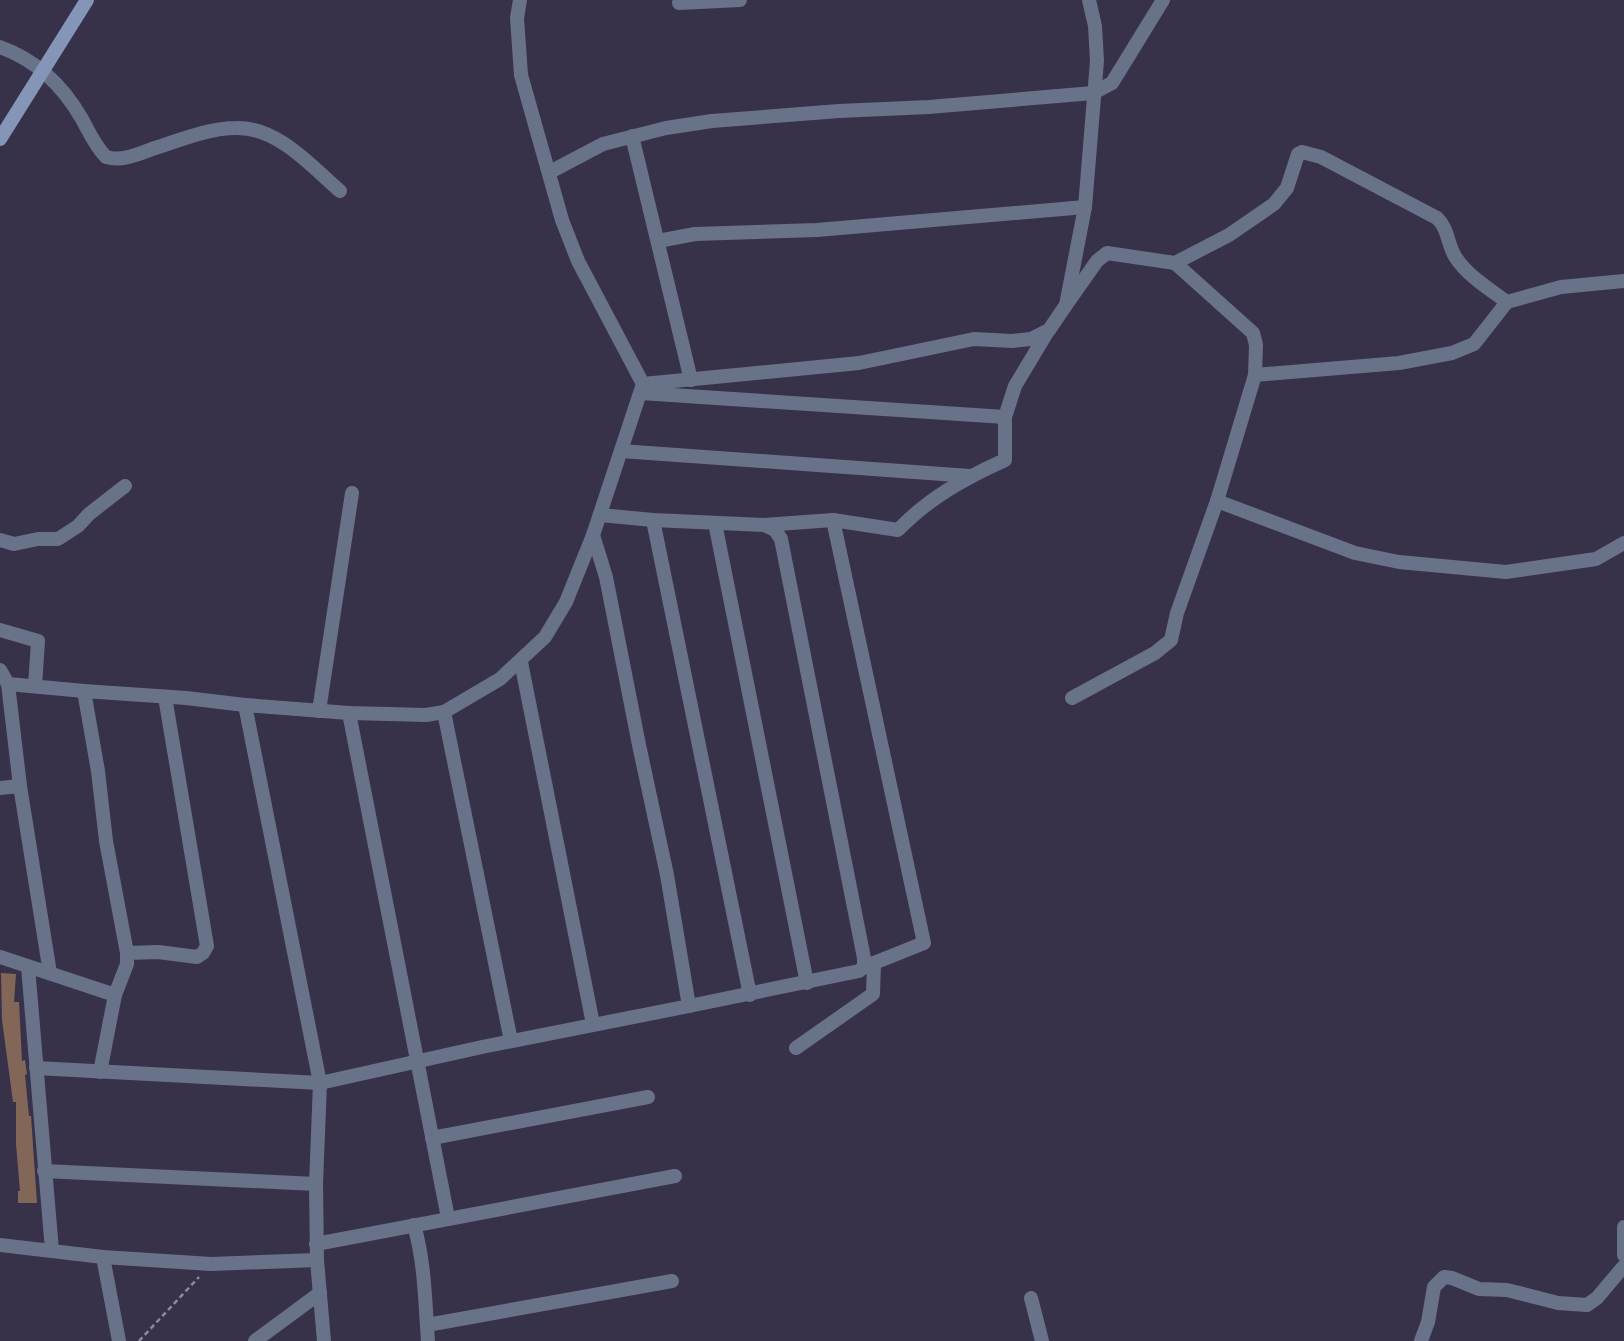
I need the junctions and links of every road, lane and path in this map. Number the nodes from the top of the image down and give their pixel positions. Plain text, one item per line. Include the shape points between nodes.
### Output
1 (87, 0) edge
2 (520, 0) edge
3 (740, 0) edge
4 (1089, 0) edge
5 (1163, 0) edge
6 (679, 3) dead end
7 (0, 47) edge
8 (43, 72) junction
9 (1093, 93) junction
10 (632, 136) junction
11 (0, 139) edge
12 (550, 172) junction
13 (340, 191) dead end
14 (1085, 207) junction
15 (658, 240) junction
16 (1175, 263) junction
17 (1624, 281) edge
18 (1507, 302) junction
19 (1066, 305) junction
20 (1049, 330) junction
21 (1255, 375) junction
22 (691, 380) junction
23 (642, 388) junction
24 (1005, 417) junction
25 (621, 451) junction
26 (970, 475) junction
27 (125, 486) dead end
28 (352, 493) dead end
29 (1217, 501) junction
30 (600, 515) junction
31 (653, 520) junction
32 (833, 520) junction
33 (715, 523) junction
34 (764, 525) junction
35 (593, 535) junction
36 (0, 540) edge
37 (1624, 543) edge
38 (0, 631) edge
39 (521, 662) junction
40 (0, 670) edge
41 (8, 684) junction
42 (35, 686) junction
43 (83, 691) junction
44 (165, 697) junction
45 (1072, 698) dead end
46 (245, 705) junction
47 (319, 711) junction
48 (444, 712) junction
49 (349, 713) junction
50 (20, 786) junction
51 (0, 788) edge
52 (127, 953) junction
53 (0, 957) edge
54 (869, 966) junction
55 (29, 967) junction
56 (50, 973) junction
57 (807, 983) junction
58 (115, 995) junction
59 (750, 995) junction
60 (689, 1006) junction
61 (593, 1024) junction
62 (511, 1041) junction
63 (796, 1048) dead end
64 (417, 1061) junction
65 (36, 1068) junction
66 (100, 1072) junction
67 (320, 1083) junction
68 (648, 1097) dead end
69 (432, 1138) junction
70 (44, 1171) junction
71 (675, 1176) dead end
72 (316, 1184) junction
73 (448, 1218) junction
74 (414, 1225) junction
75 (1624, 1227) edge
76 (316, 1244) junction
77 (0, 1245) edge
78 (52, 1250) junction
79 (1624, 1255) edge
80 (103, 1257) junction
81 (317, 1260) junction
82 (211, 1264) junction
83 (1624, 1266) edge
84 (672, 1281) dead end
85 (320, 1293) junction
86 (1031, 1298) dead end
87 (427, 1325) junction
88 (119, 1341) edge
89 (139, 1341) edge
90 (255, 1341) edge
91 (324, 1341) edge
92 (428, 1341) edge
93 (1042, 1341) edge
94 (1421, 1341) edge

1 - 8 street
2 - 12 street via 521,75
3 - 6 street
4 - 9 street via 1097,61
5 - 9 street via 1112,83
7 - 8 street
8 - 11 street
8 - 13 street via 67,93 106,157 124,158 224,129 256,130 286,145
9 - 10 street via 712,121
9 - 14 street
10 - 12 street via 603,144
10 - 15 street
12 - 23 street via 568,239
14 - 15 street
14 - 19 street
15 - 22 street
16 - 18 street via 1229,235 1274,204 1287,188 1298,154 1306,152 1437,218 1444,224 1461,265
16 - 19 street via 1107,253
16 - 21 street via 1252,334
17 - 18 street via 1561,287
18 - 21 street via 1475,344 1452,353 1399,363
19 - 20 street
20 - 22 street via 1031,339 974,339 859,363
20 - 24 street via 1015,386
21 - 29 street
22 - 23 street
23 - 24 street
23 - 25 street
24 - 26 street via 1005,460
25 - 26 street
25 - 30 street
26 - 32 street via 918,510 898,530
27 - 36 street via 58,539 14,544
28 - 47 street
29 - 37 street via 1355,553 1399,562 1506,572 1596,559
29 - 45 street via 1171,640
30 - 31 street
30 - 35 street
31 - 33 street
31 - 59 street
32 - 34 street
32 - 54 street via 924,943
33 - 34 street
33 - 57 street
34 - 54 street via 781,539
35 - 39 street via 566,602 545,637
35 - 60 street via 606,577 667,875
38 - 42 street via 38,642
39 - 48 street
39 - 61 street
40 - 41 street
41 - 42 street
41 - 50 street
42 - 43 street
43 - 44 street
43 - 52 street
44 - 46 street
44 - 52 street via 207,946 197,957
46 - 47 street
46 - 67 street
47 - 49 street
48 - 49 street
48 - 62 street
49 - 64 street
50 - 51 street
50 - 56 street
52 - 58 street
53 - 55 street
54 - 57 street
54 - 63 street via 873,993
55 - 56 street
55 - 65 street
56 - 58 street
57 - 59 street
58 - 66 street
59 - 60 street
60 - 61 street
61 - 62 street
62 - 64 street
64 - 67 street
64 - 69 street
65 - 66 street
65 - 70 street
66 - 67 street
67 - 72 street
68 - 69 street
69 - 73 street
70 - 72 street
70 - 78 street
71 - 73 street
72 - 76 street
73 - 74 street
74 - 76 street
74 - 87 street
75 - 79 street
76 - 81 street
77 - 78 street
78 - 80 street
80 - 82 street
80 - 88 street
81 - 82 street
81 - 85 street
82 - 89 path
83 - 94 street via 1587,1305 1479,1289 1444,1277 1434,1287
84 - 87 street
85 - 90 street
85 - 91 street
86 - 93 street
87 - 92 street

